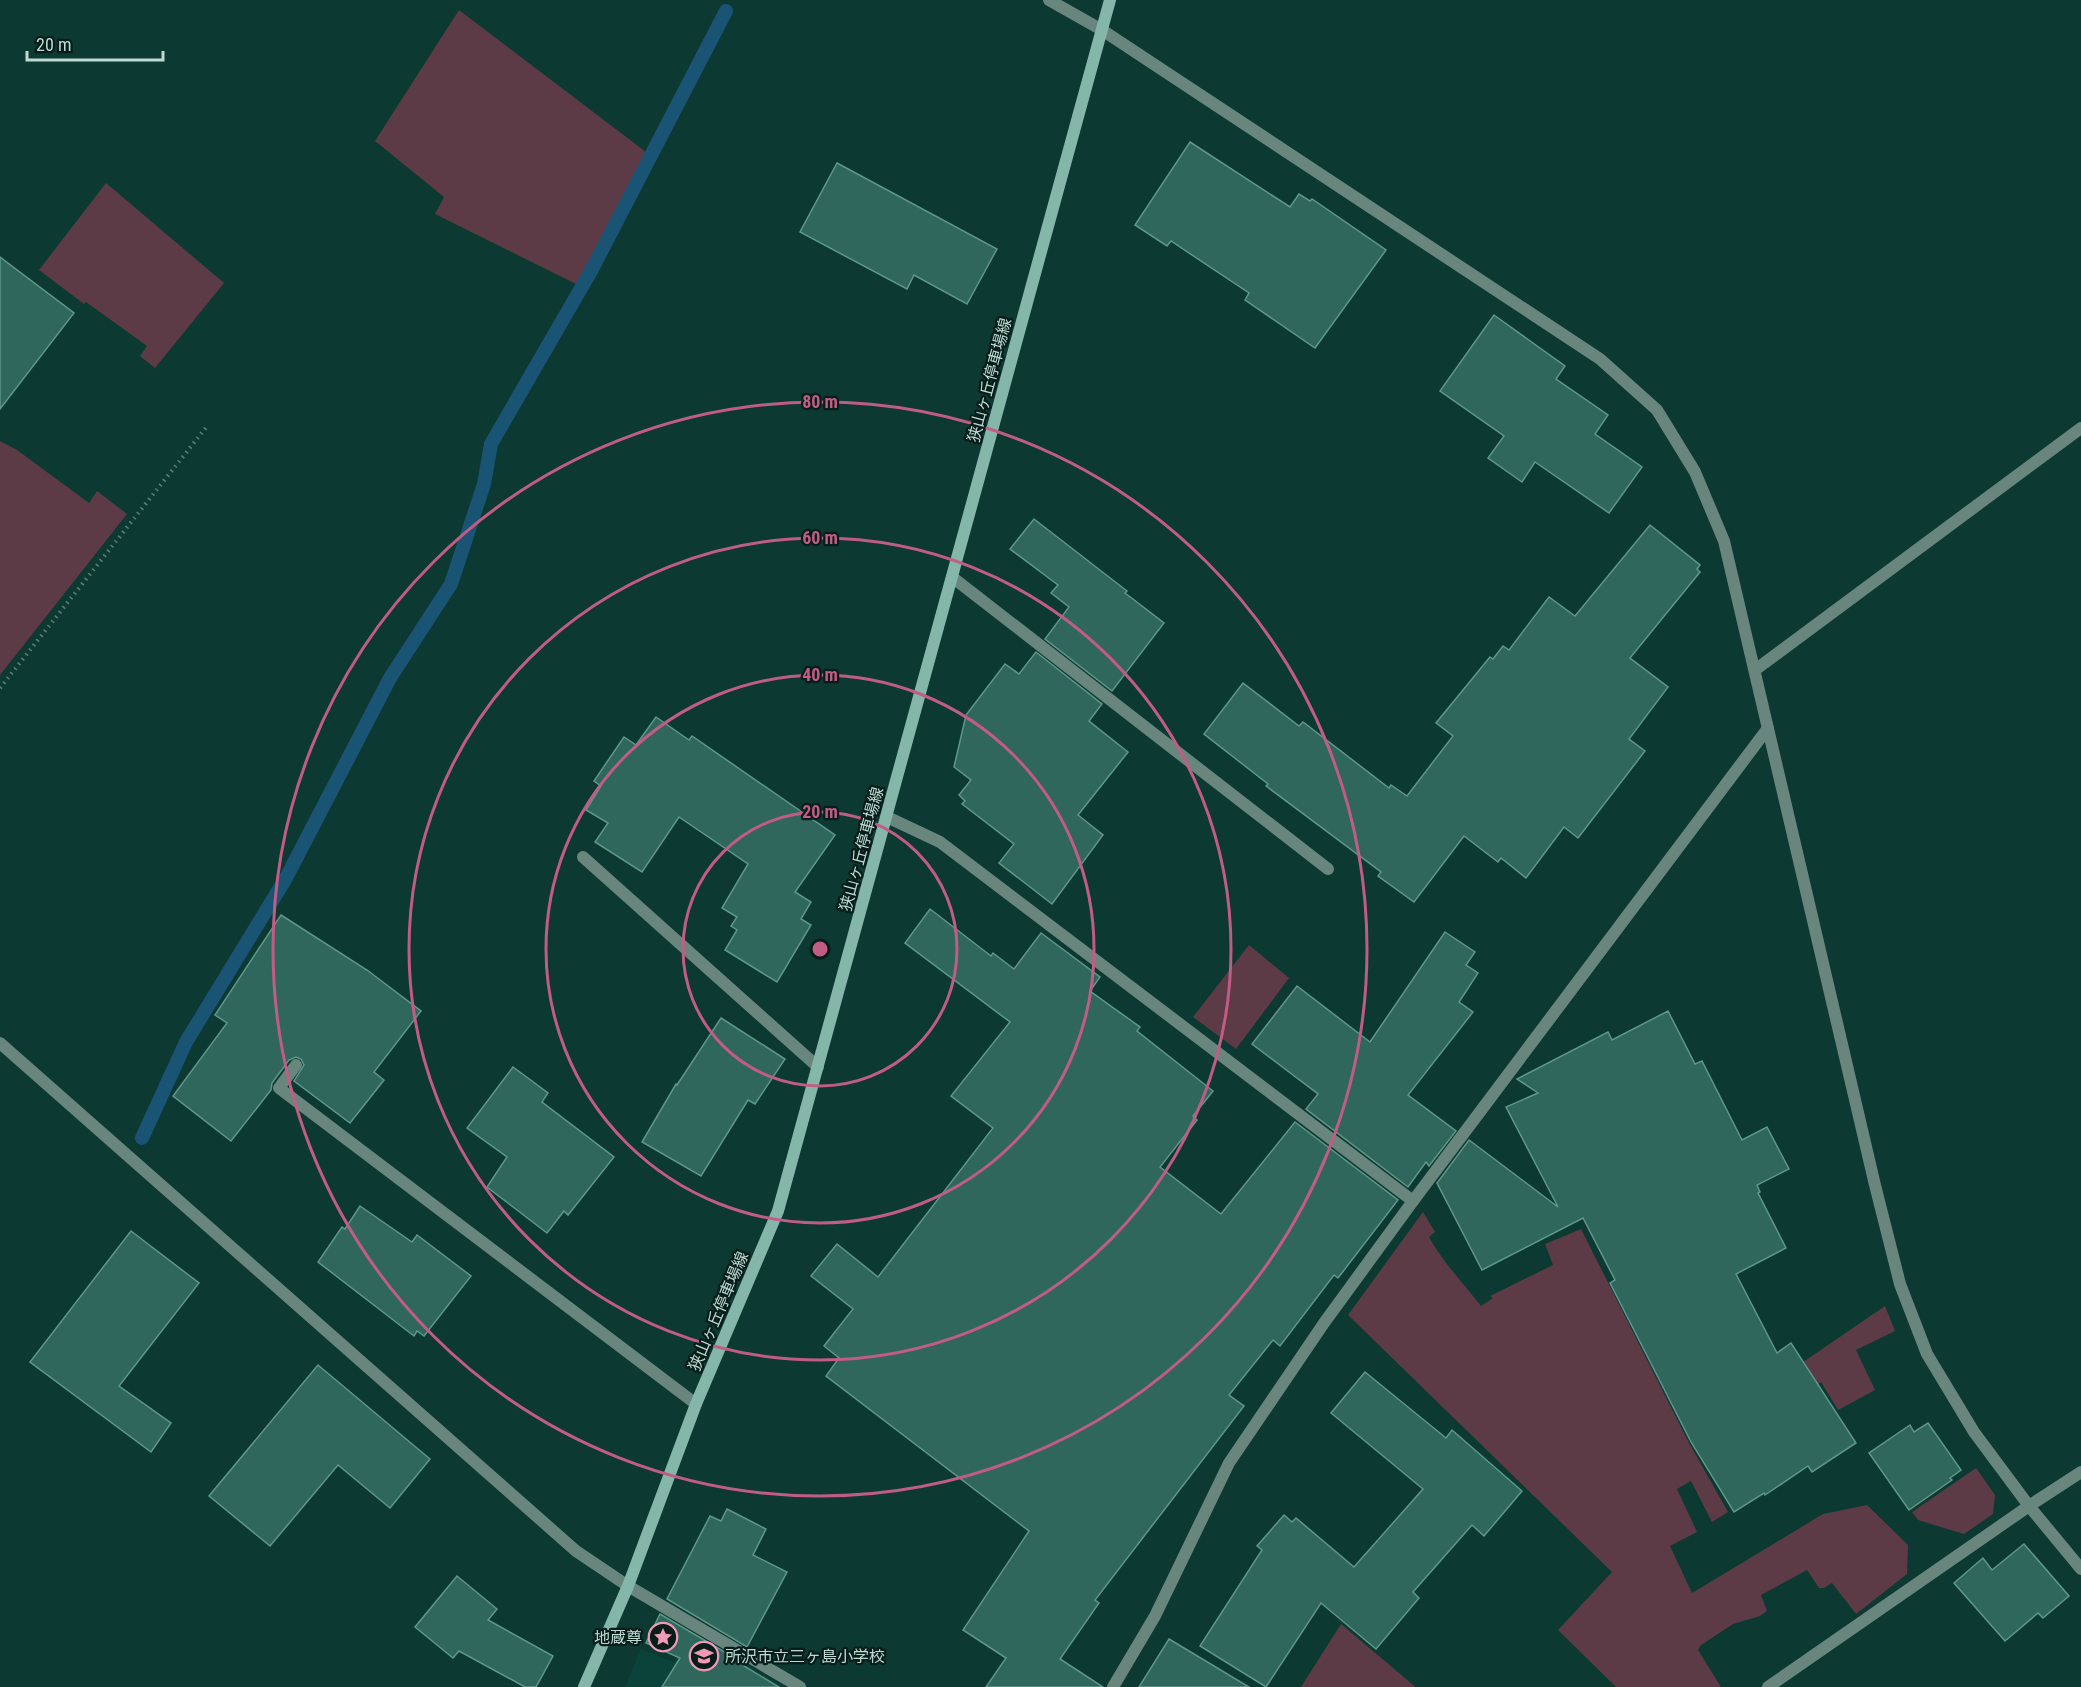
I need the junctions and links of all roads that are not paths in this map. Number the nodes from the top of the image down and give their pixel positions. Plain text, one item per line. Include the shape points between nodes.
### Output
1 (1050, 0) edge
2 (1110, 0) edge
3 (1102, 30) junction
4 (2081, 428) edge
5 (952, 577) junction
6 (1755, 670) junction
7 (1768, 728) junction
8 (887, 817) junction
9 (583, 857) dead end
10 (1328, 869) dead end
11 (0, 1043) edge
12 (296, 1065) dead end
13 (818, 1067) junction
14 (1413, 1201) junction
15 (696, 1404) junction
16 (2081, 1472) edge
17 (2029, 1506) junction
18 (2081, 1569) edge
19 (628, 1586) junction
20 (584, 1687) edge
21 (800, 1687) edge
22 (1113, 1687) edge
23 (1767, 1687) edge

1 - 3 street
2 - 3 main road, 狭山ヶ丘停車場線
3 - 5 main road, 狭山ヶ丘停車場線
3 - 6 street via 1600,359 1657,410 1695,472 1724,541
4 - 6 street
5 - 8 main road, 狭山ヶ丘停車場線
5 - 10 street
6 - 7 street
7 - 14 street
7 - 17 street via 1900,1284 1927,1354 1974,1432
8 - 13 main road, 狭山ヶ丘停車場線
8 - 14 street via 940,842
9 - 13 street
11 - 19 street via 576,1551
12 - 15 street via 279,1088
13 - 15 main road, 狭山ヶ丘停車場線 via 778,1211
14 - 22 street via 1228,1463 1155,1616
15 - 19 main road, 狭山ヶ丘停車場線
16 - 17 street
17 - 18 street
17 - 23 street
19 - 20 main road, 狭山ヶ丘停車場線
19 - 21 street

